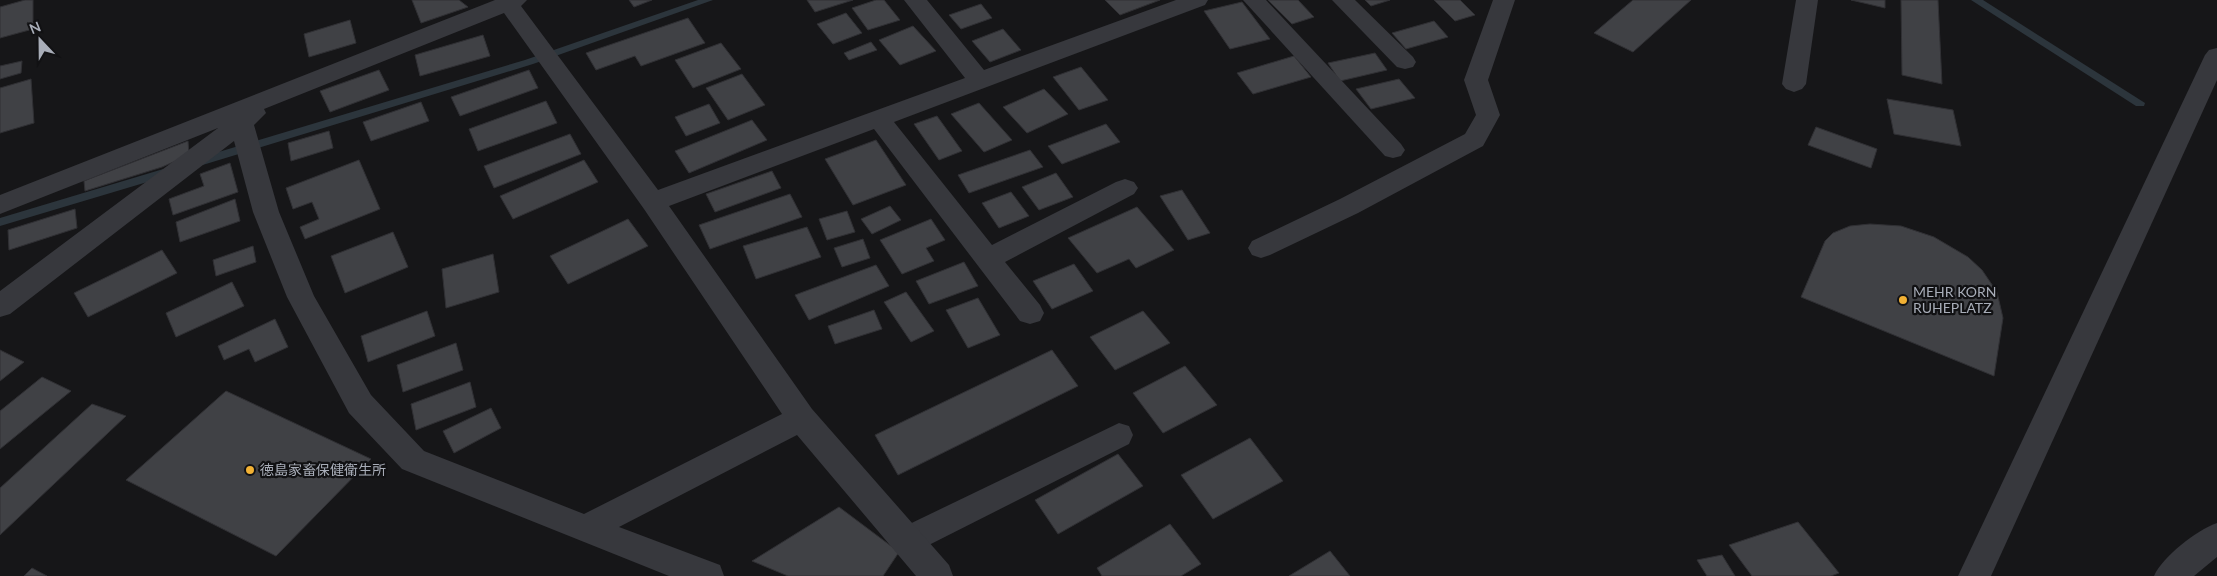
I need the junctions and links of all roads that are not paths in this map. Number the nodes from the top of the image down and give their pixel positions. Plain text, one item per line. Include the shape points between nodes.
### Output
1 (915, 0) edge
2 (1197, 0) edge
3 (1254, 0) edge
4 (1343, 0) edge
5 (1504, 0) edge
6 (1807, 0) edge
7 (510, 1) edge
8 (2217, 55) edge
9 (1405, 62) dead end
10 (980, 81) junction
11 (1794, 84) dead end
12 (277, 93) junction
13 (878, 118) junction
14 (247, 140) junction
15 (1394, 150) dead end
16 (1125, 188) dead end
17 (653, 202) junction
18 (0, 205) edge
19 (1261, 248) dead end
20 (988, 259) junction
21 (0, 306) edge
22 (1030, 313) dead end
23 (801, 418) junction
24 (1119, 434) dead end
25 (585, 529) junction
26 (2217, 538) edge
27 (906, 541) junction
28 (708, 576) edge
29 (937, 576) edge
30 (1974, 576) edge
31 (2170, 576) edge

1 - 10 street
2 - 10 street
3 - 15 lane
4 - 9 lane
5 - 19 street via 1476,80 1488,115 1474,140
6 - 11 street
7 - 12 street
7 - 17 street via 546,58
8 - 30 street
10 - 13 street
12 - 14 street
12 - 18 street
13 - 17 street
13 - 20 street
14 - 21 street via 197,157
14 - 25 street via 266,212 301,297 360,404 413,460
16 - 20 street
17 - 23 street
20 - 22 street
23 - 25 street
23 - 27 street
24 - 27 lane
25 - 28 street
26 - 31 street
27 - 29 street

